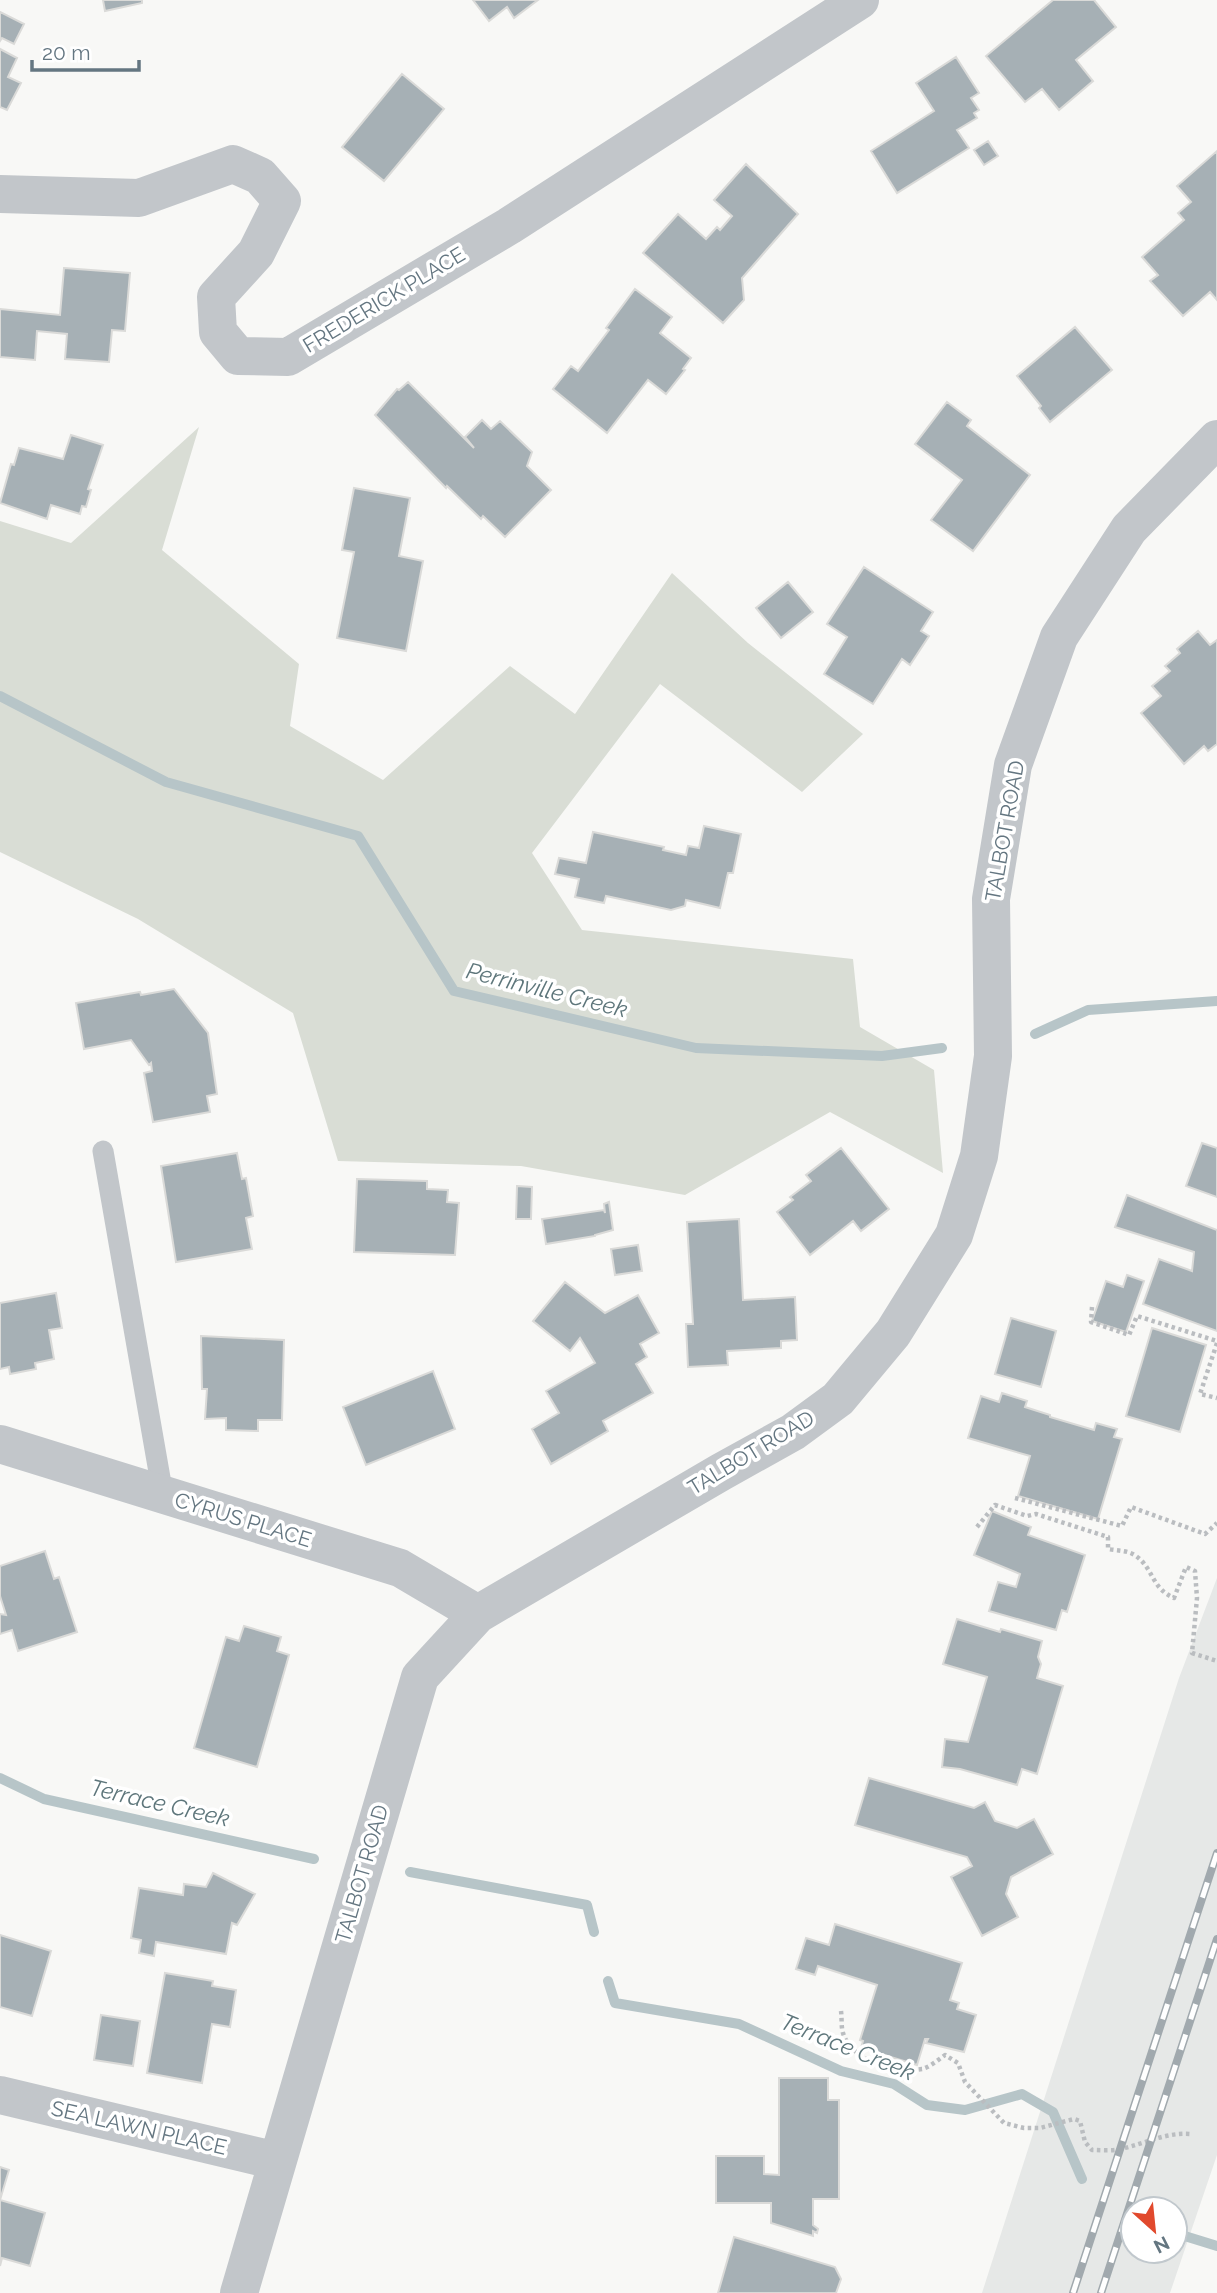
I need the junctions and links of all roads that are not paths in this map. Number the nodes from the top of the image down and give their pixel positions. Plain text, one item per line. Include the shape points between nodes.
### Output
1 (860, 0) edge
2 (0, 194) edge
3 (1217, 439) edge
4 (103, 1151) dead end
5 (0, 1444) edge
6 (163, 1495) junction
7 (478, 1614) junction
8 (0, 2095) edge
9 (277, 2161) junction
10 (239, 2293) edge

1 - 2 street, FREDERICK PLACE via 509,226 288,357 238,356 218,332 216,297 256,253 282,201 260,176 233,164 139,198
3 - 7 street, TALBOT ROAD via 1129,529 1054,650 1013,765 991,899 993,1056 979,1156 954,1236 893,1333 838,1399 793,1432
4 - 6 lane
5 - 6 street, CYRUS PLACE
6 - 7 street, CYRUS PLACE via 400,1569
7 - 9 street, TALBOT ROAD via 420,1677
8 - 9 street, SEA LAWN PLACE
9 - 10 street, TALBOT ROAD

